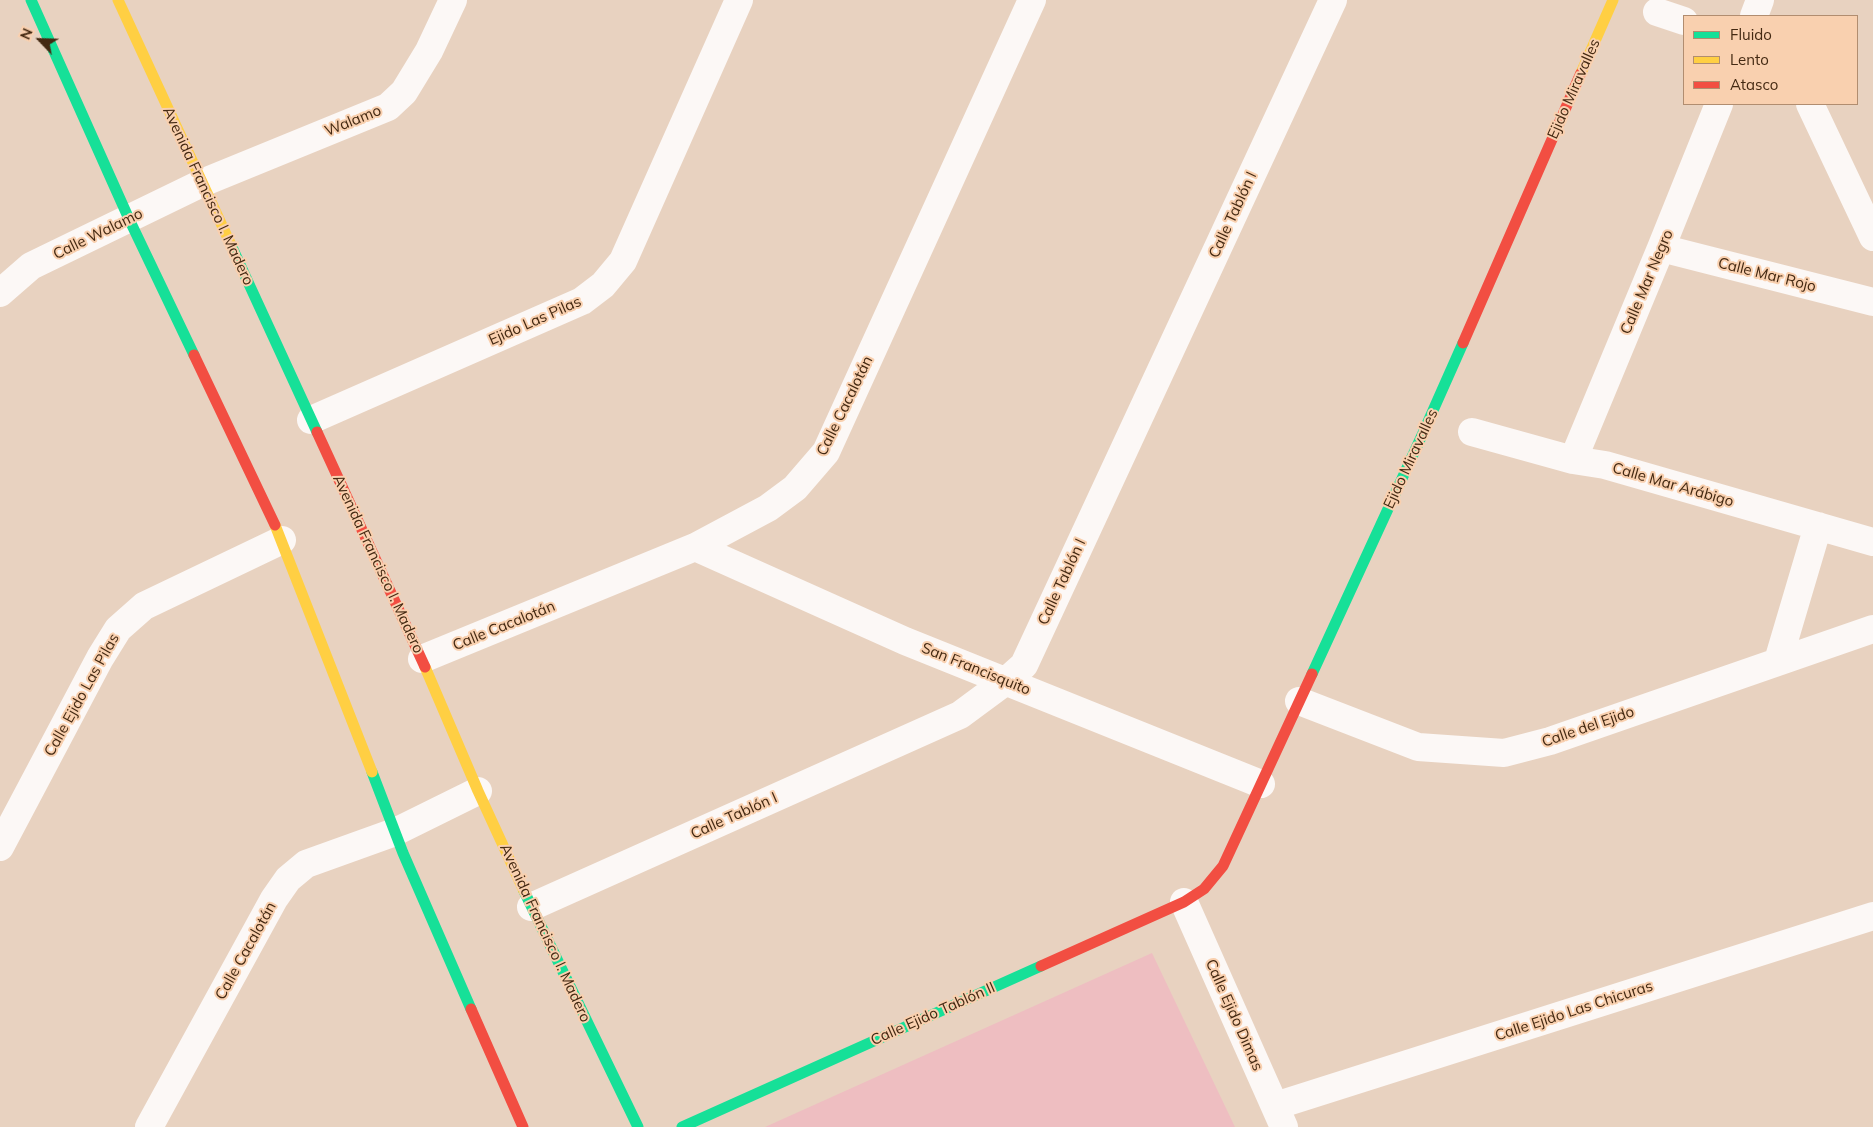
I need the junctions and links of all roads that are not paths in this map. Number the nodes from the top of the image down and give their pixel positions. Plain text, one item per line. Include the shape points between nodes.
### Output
1 (31, 0) edge
2 (118, 0) edge
3 (453, 0) edge
4 (739, 0) edge
5 (1032, 0) edge
6 (1333, 0) edge
7 (1613, 0) edge
8 (1760, 0) edge
9 (1657, 12) dead end
10 (1754, 15) edge
11 (1683, 21) edge
12 (1719, 105) edge
13 (1810, 105) edge
14 (202, 183) junction
15 (129, 220) junction
16 (1873, 238) edge
17 (1661, 248) junction
18 (0, 293) edge
19 (1873, 302) edge
20 (311, 420) junction
21 (1472, 432) dead end
22 (1573, 460) junction
23 (1818, 526) junction
24 (282, 540) junction
25 (1873, 542) edge
26 (695, 547) junction
27 (1873, 629) edge
28 (422, 659) junction
29 (1778, 661) junction
30 (1006, 681) junction
31 (1299, 701) junction
32 (1261, 784) junction
33 (478, 791) junction
34 (395, 832) junction
35 (0, 847) edge
36 (1184, 902) junction
37 (531, 907) junction
38 (1873, 916) edge
39 (1280, 1117) edge
40 (149, 1127) edge
41 (523, 1127) edge
42 (638, 1127) edge
43 (682, 1127) edge

1 - 15 street
2 - 14 street, Avenida Francisco I. Madero
3 - 14 street, Walamo via 429,51 404,92 388,107
4 - 20 street, Ejido Las Pilas via 623,262 603,285 582,301
5 - 26 street, Calle Cacalotán via 826,452 795,488 768,508
6 - 30 street, Calle Tablón I via 1024,665
7 - 31 street, Ejido Miravalles via 1423,433
8 - 10 street
9 - 11 street
12 - 17 street, Calle Mar Negro
13 - 16 street
14 - 15 street, Calle Walamo
14 - 20 street, Avenida Francisco I. Madero
15 - 18 street, Calle Walamo via 31,266
15 - 24 street
17 - 19 street, Calle Mar Rojo
17 - 22 street, Calle Mar Negro
20 - 28 street, Avenida Francisco I. Madero
21 - 22 street, Calle Mar Arábigo
22 - 23 street, Calle Mar Arábigo via 1605,465
23 - 25 street, Calle Mar Arábigo
23 - 29 street
24 - 34 street
24 - 35 street, Calle Ejido Las Pilas via 144,606 118,628
26 - 28 street, Calle Cacalotán
26 - 30 street, San Francisquito via 905,641
27 - 29 street, Calle del Ejido
28 - 33 street, Avenida Francisco I. Madero
29 - 31 street, Calle del Ejido via 1550,741 1504,753 1418,747
30 - 32 street, San Francisquito
30 - 37 street, Calle Tablón I via 960,715
31 - 32 street, Ejido Miravalles
32 - 36 street, Ejido Miravalles via 1223,866 1204,889
33 - 34 street, Calle Cacalotán
33 - 37 street, Avenida Francisco I. Madero
34 - 40 street, Calle Cacalotán via 306,864 288,879
34 - 41 street
36 - 39 street, Calle Ejido Dimas
36 - 43 street, Calle Ejido Tablón II
37 - 42 street, Avenida Francisco I. Madero
38 - 39 street, Calle Ejido Las Chicuras

